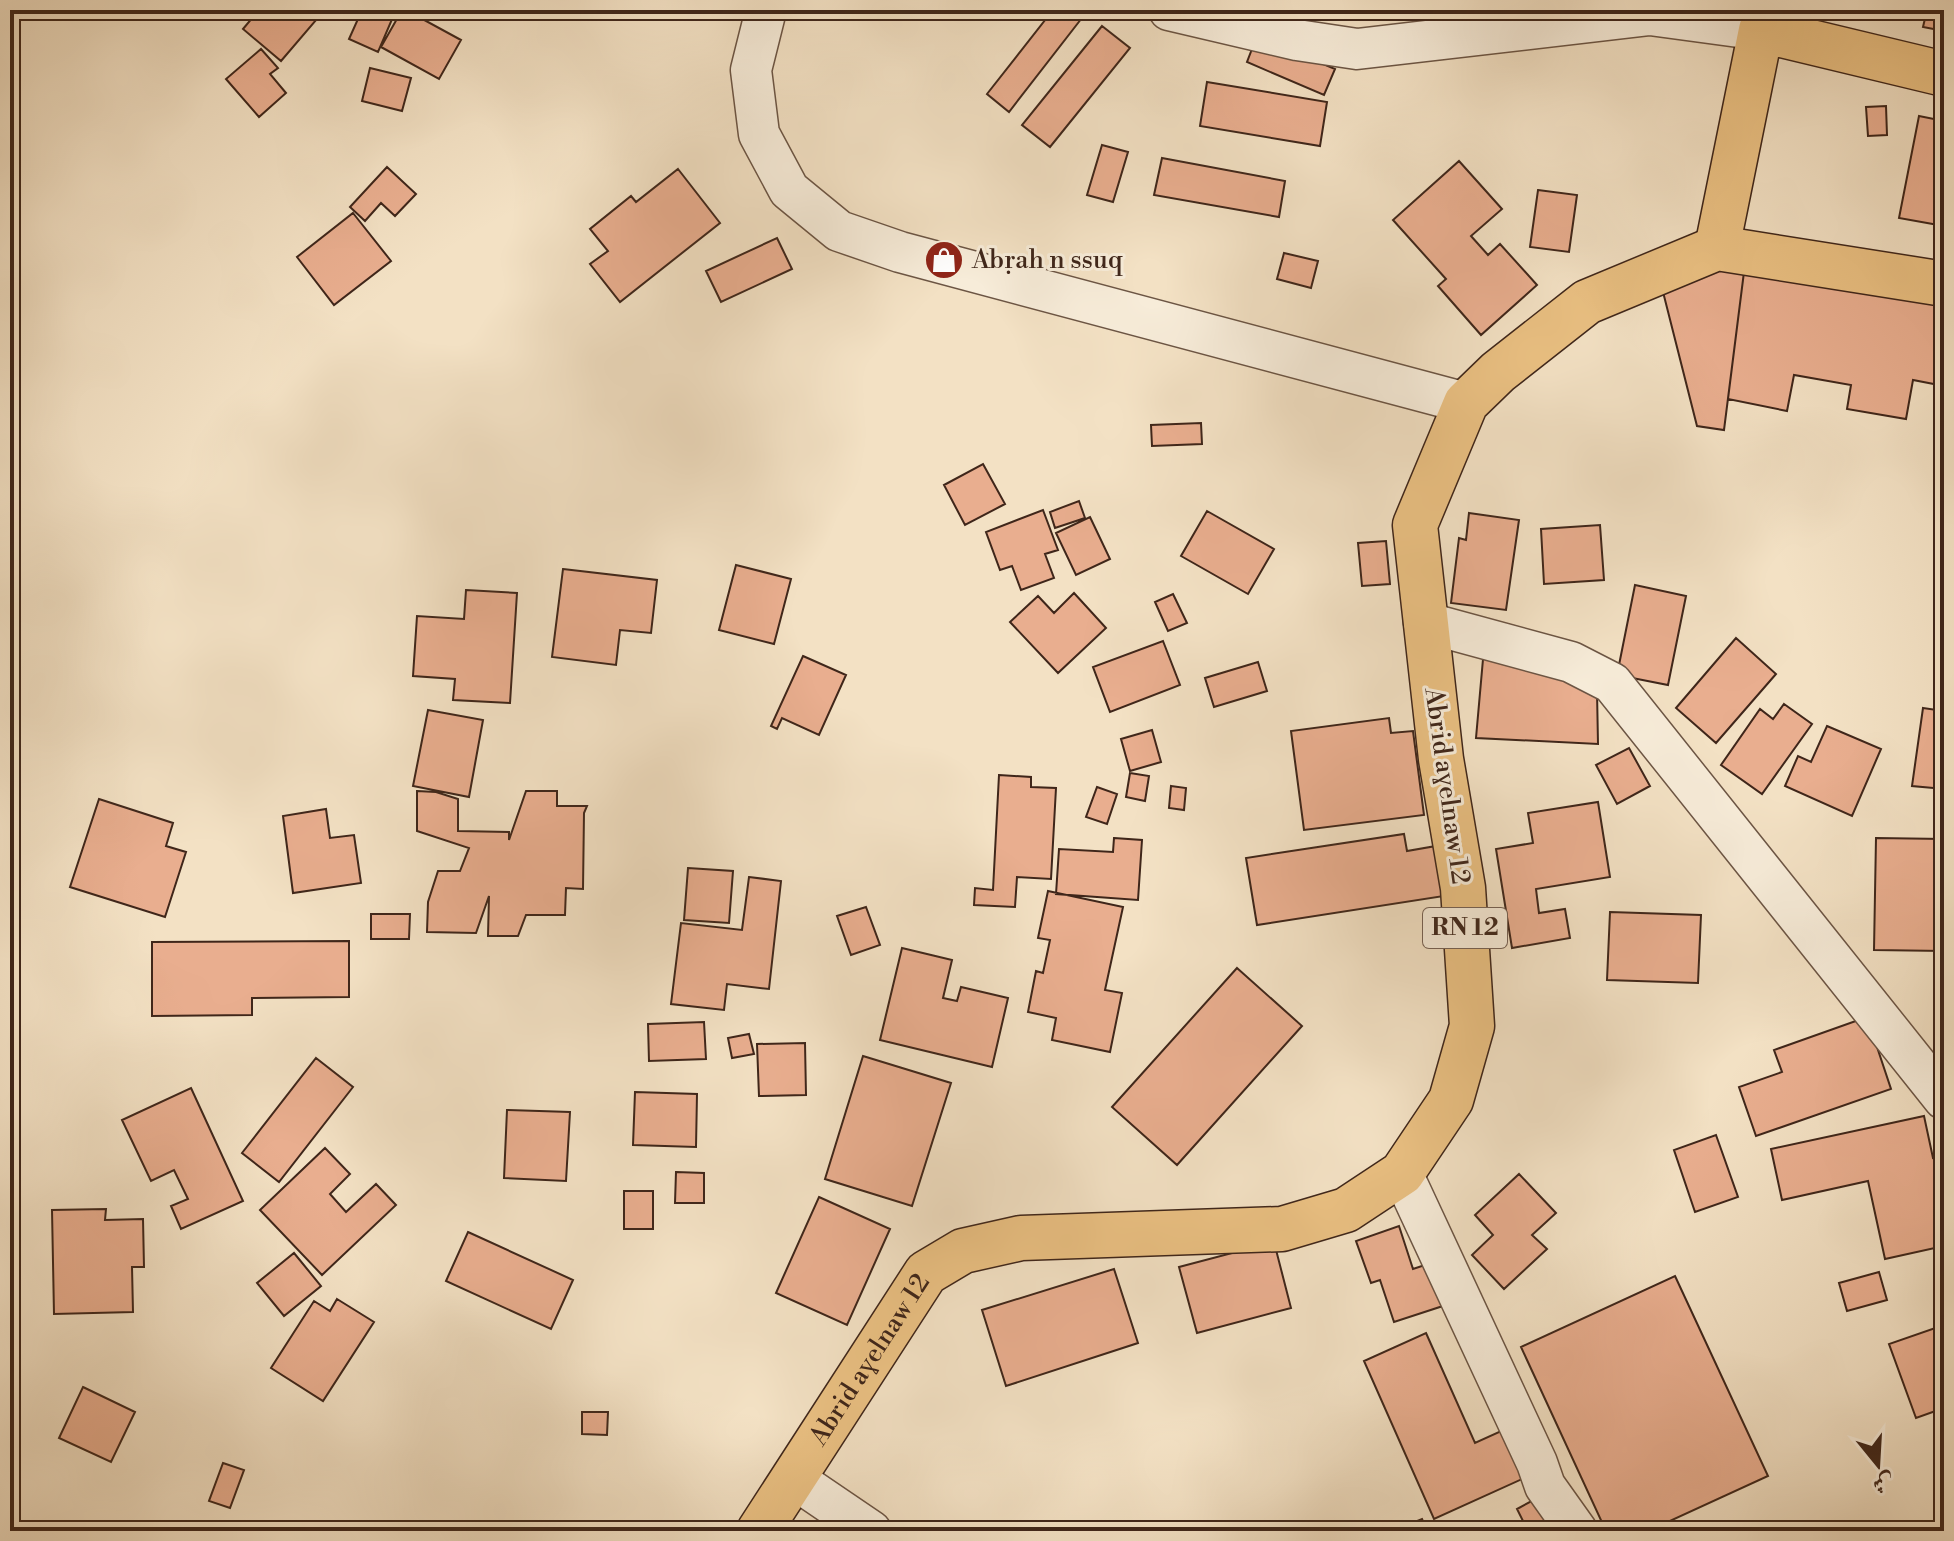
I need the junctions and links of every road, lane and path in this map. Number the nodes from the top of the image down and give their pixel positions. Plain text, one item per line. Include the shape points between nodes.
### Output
1 (766, 10) edge
2 (1169, 10) edge
3 (1764, 20) edge
4 (1944, 74) edge
5 (1717, 248) junction
6 (1944, 284) edge
7 (1466, 403) junction
8 (1424, 622) junction
9 (1944, 1099) edge
10 (1402, 1173) junction
11 (793, 1478) junction
12 (759, 1531) edge
13 (871, 1531) edge
14 (1577, 1531) edge

1 - 7 street via 751,70 759,134 789,190 839,231 900,252
2 - 3 street via 1357,49 1650,15
3 - 4 main road
3 - 5 main road
5 - 6 main road
5 - 7 main road, Abrid aɣelnaw 12 / RN 12 via 1587,302
7 - 8 main road, Abrid aɣelnaw 12 / RN 12 via 1415,525
8 - 9 street via 1571,662 1612,683
8 - 10 main road, Abrid aɣelnaw 12 / RN 12 via 1463,888 1472,1026 1451,1100
10 - 11 main road, Abrid aɣelnaw 12 / RN 12 via 1346,1210 1282,1229 1021,1238 963,1251 926,1273
10 - 14 street via 1545,1486
11 - 12 main road, Abrid aɣelnaw 12 / RN 12
11 - 13 street

